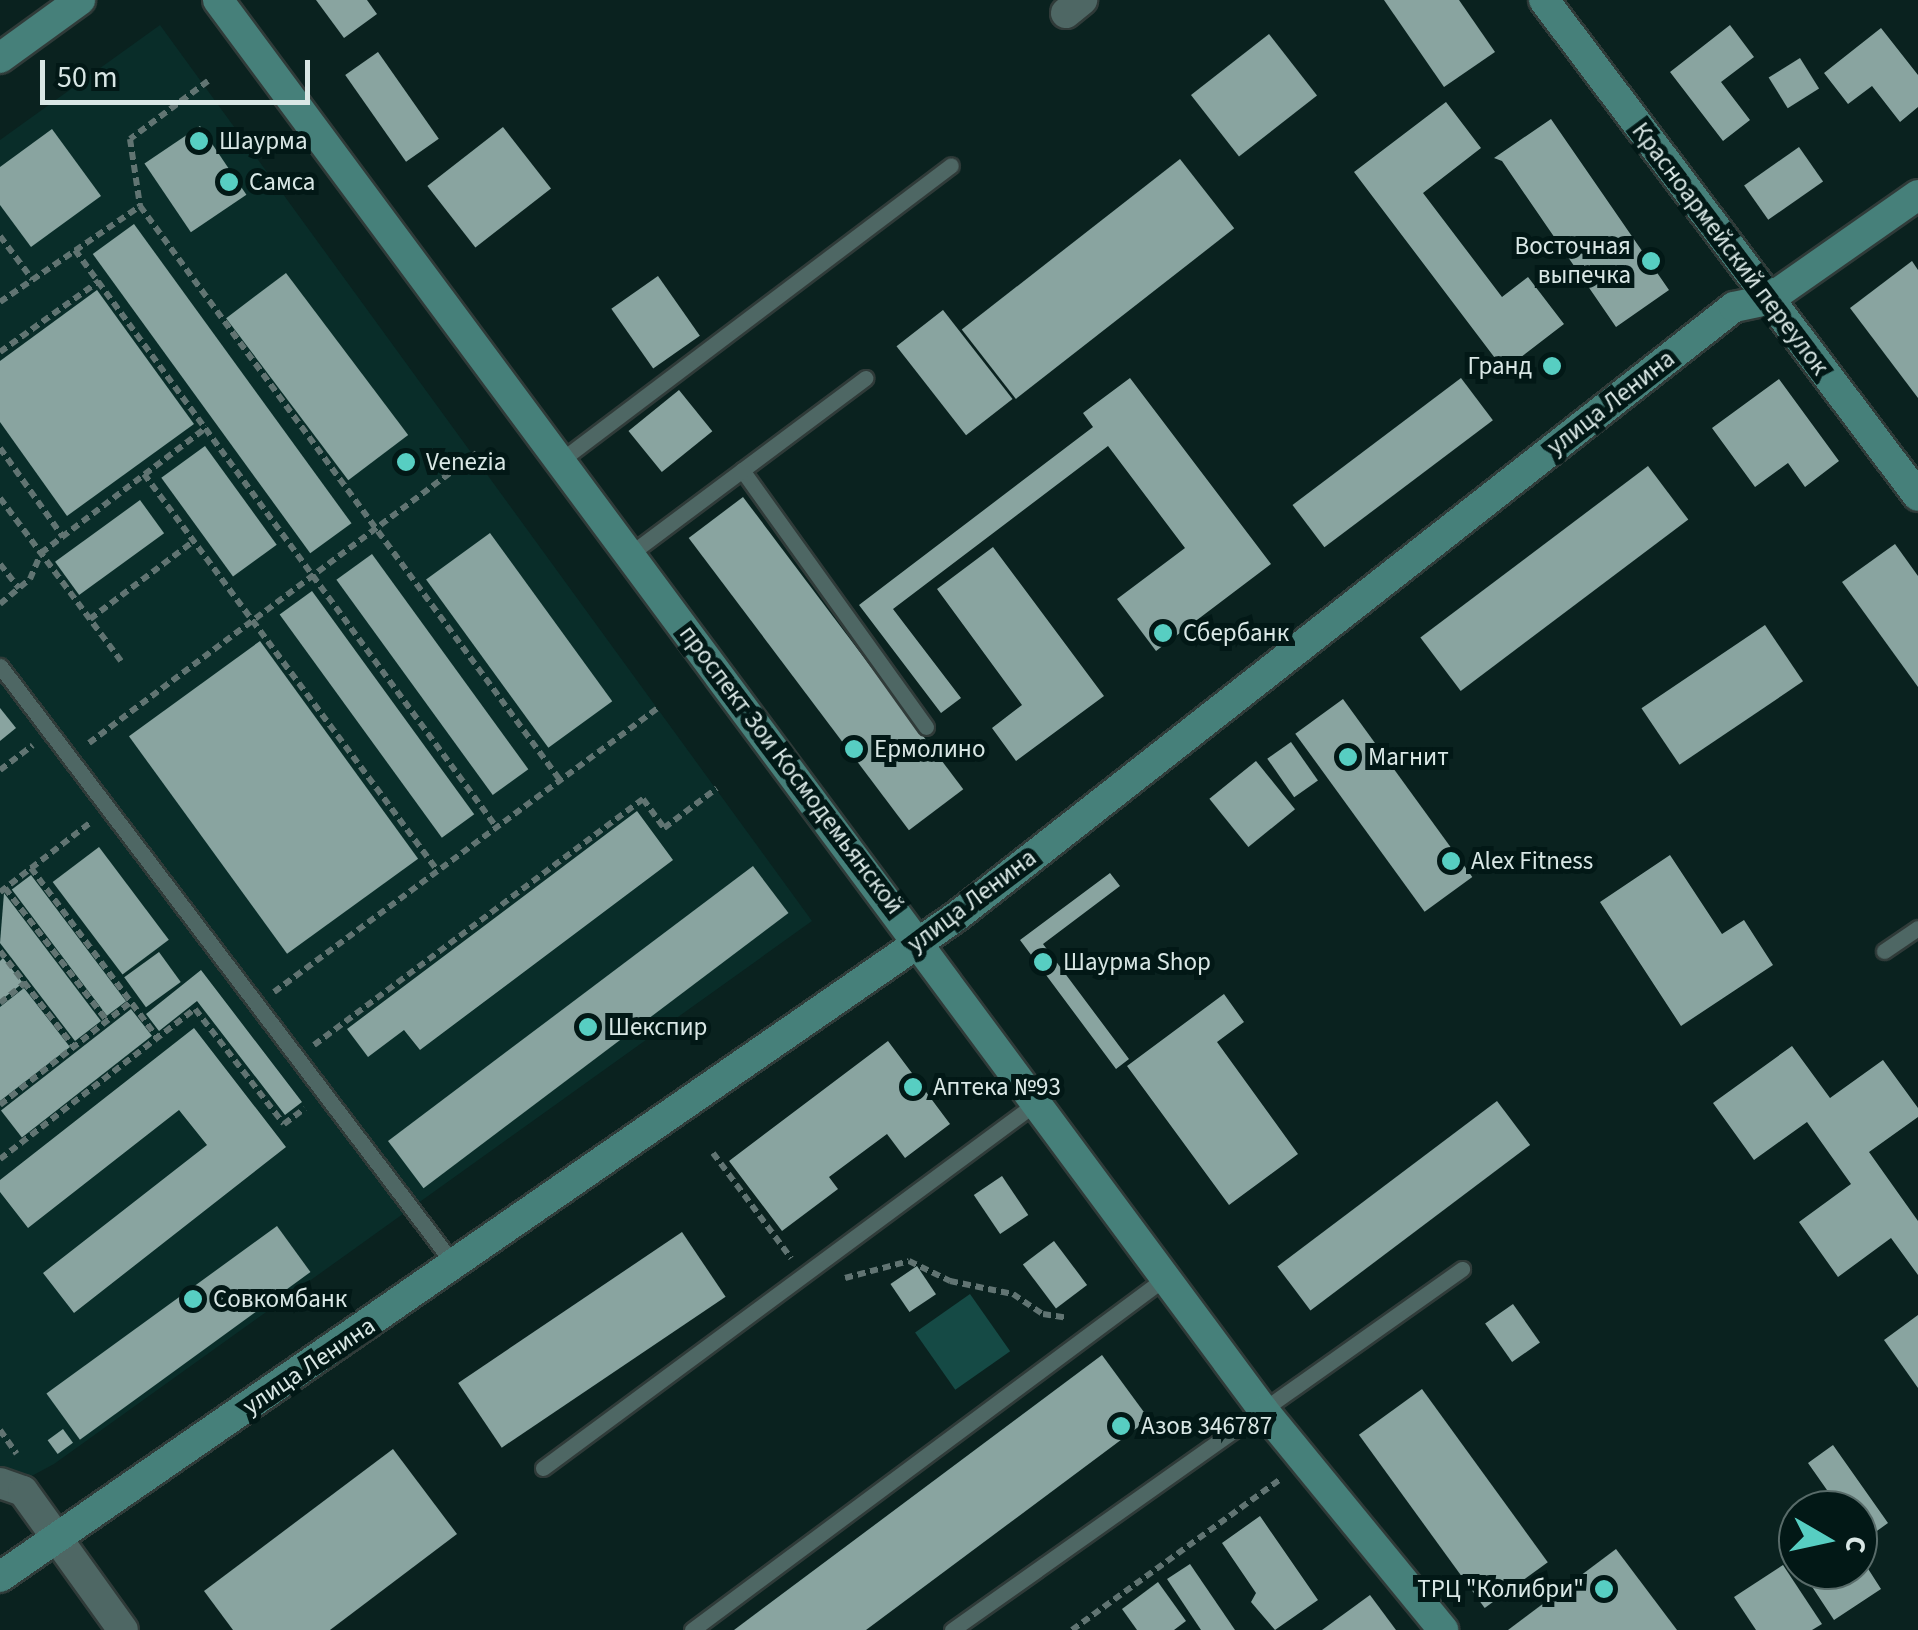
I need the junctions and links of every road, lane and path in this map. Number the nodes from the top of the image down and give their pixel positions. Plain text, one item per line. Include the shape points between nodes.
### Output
1 (80, 0) edge
2 (218, 0) edge
3 (1544, 0) edge
4 (0, 58) edge
5 (208, 80) dead end
6 (951, 165) dead end
7 (1917, 197) edge
8 (140, 206) junction
9 (0, 236) edge
10 (75, 250) junction
11 (11, 251) junction
12 (0, 260) edge
13 (32, 279) junction
14 (99, 281) junction
15 (1768, 300) junction
16 (0, 302) edge
17 (0, 352) edge
18 (864, 378) dead end
19 (207, 428) junction
20 (0, 448) edge
21 (476, 453) dead end
22 (560, 461) junction
23 (742, 470) junction
24 (144, 474) junction
25 (1918, 496) edge
26 (0, 498) edge
27 (375, 528) junction
28 (63, 537) junction
29 (194, 542) junction
30 (41, 553) junction
31 (630, 554) junction
32 (0, 564) edge
33 (315, 574) junction
34 (18, 588) junction
35 (0, 604) edge
36 (90, 619) junction
37 (251, 621) junction
38 (121, 661) dead end
39 (0, 666) edge
40 (659, 708) dead end
41 (926, 726) dead end
42 (50, 732) junction
43 (69, 758) junction
44 (0, 770) edge
45 (560, 780) junction
46 (717, 788) dead end
47 (108, 809) junction
48 (496, 828) junction
49 (31, 868) junction
50 (438, 871) junction
51 (2, 890) edge
52 (1918, 928) edge
53 (918, 943) junction
54 (1884, 952) dead end
55 (1, 955) edge
56 (25, 983) junction
57 (131, 1002) junction
58 (0, 1003) edge
59 (257, 1005) junction
60 (107, 1022) junction
61 (157, 1037) junction
62 (74, 1047) junction
63 (297, 1058) junction
64 (324, 1093) junction
65 (1036, 1103) junction
66 (0, 1105) edge
67 (714, 1153) dead end
68 (0, 1158) edge
69 (456, 1266) junction
70 (1462, 1269) dead end
71 (809, 1272) junction
72 (1166, 1278) junction
73 (1087, 1310) dead end
74 (1264, 1411) junction
75 (543, 1468) dead end
76 (1287, 1474) dead end
77 (0, 1483) edge
78 (57, 1537) junction
79 (0, 1577) edge
80 (123, 1630) edge
81 (692, 1630) edge
82 (952, 1630) edge
83 (1072, 1630) edge
84 (1444, 1630) edge

1 - 4 street
2 - 22 street, проспект Зои Космодемьянской
3 - 15 street, Красноармейский переулок
5 - 8 path via 130,139
6 - 22 lane
7 - 15 street, улица Ленина
8 - 10 path
8 - 27 path
9 - 11 path
10 - 13 path
10 - 14 path
11 - 12 path
11 - 13 path
13 - 16 path
14 - 17 path
14 - 19 path
15 - 25 street, Красноармейский переулок
15 - 53 street, улица Ленина via 1734,307
18 - 23 lane
19 - 24 path
19 - 33 path
20 - 28 path
21 - 27 path
22 - 31 street, проспект Зои Космодемьянской
23 - 31 lane
23 - 41 lane
24 - 28 path
24 - 29 path
26 - 30 path
27 - 33 path
27 - 45 path
28 - 30 path
29 - 36 path
29 - 37 path
30 - 34 path
30 - 36 path
31 - 53 street, проспект Зои Космодемьянской
32 - 34 path
33 - 37 path
33 - 48 path
34 - 35 path
36 - 38 path
37 - 43 path
37 - 50 path
39 - 42 lane
40 - 45 path
42 - 43 lane
42 - 44 path
43 - 47 lane
45 - 48 path
46 - 63 path via 664,828 643,799
47 - 49 path
47 - 59 lane
48 - 50 path
49 - 51 path
49 - 57 path
50 - 59 path
51 - 60 path
52 - 54 lane
53 - 65 street, проспект Зои Космодемьянской
53 - 69 street, улица Ленина
55 - 56 path
56 - 58 path
56 - 62 path
57 - 60 path
57 - 61 path
59 - 63 lane
60 - 62 path
61 - 64 path via 195,1009 284,1124
61 - 68 path
62 - 66 path
63 - 64 lane
64 - 69 lane
65 - 71 lane
65 - 72 street, проспект Зои Космодемьянской
67 - 71 path via 793,1261
69 - 78 street, улица Ленина
70 - 74 lane
71 - 73 path via 818,1280 844,1278 909,1260 950,1281 1013,1294 1043,1314 1070,1318
71 - 75 lane
72 - 74 street, проспект Зои Космодемьянской
72 - 81 lane
74 - 82 lane
74 - 84 street, проспект Зои Космодемьянской
76 - 83 path
77 - 78 street via 23,1491
78 - 79 street, улица Ленина
78 - 80 street

